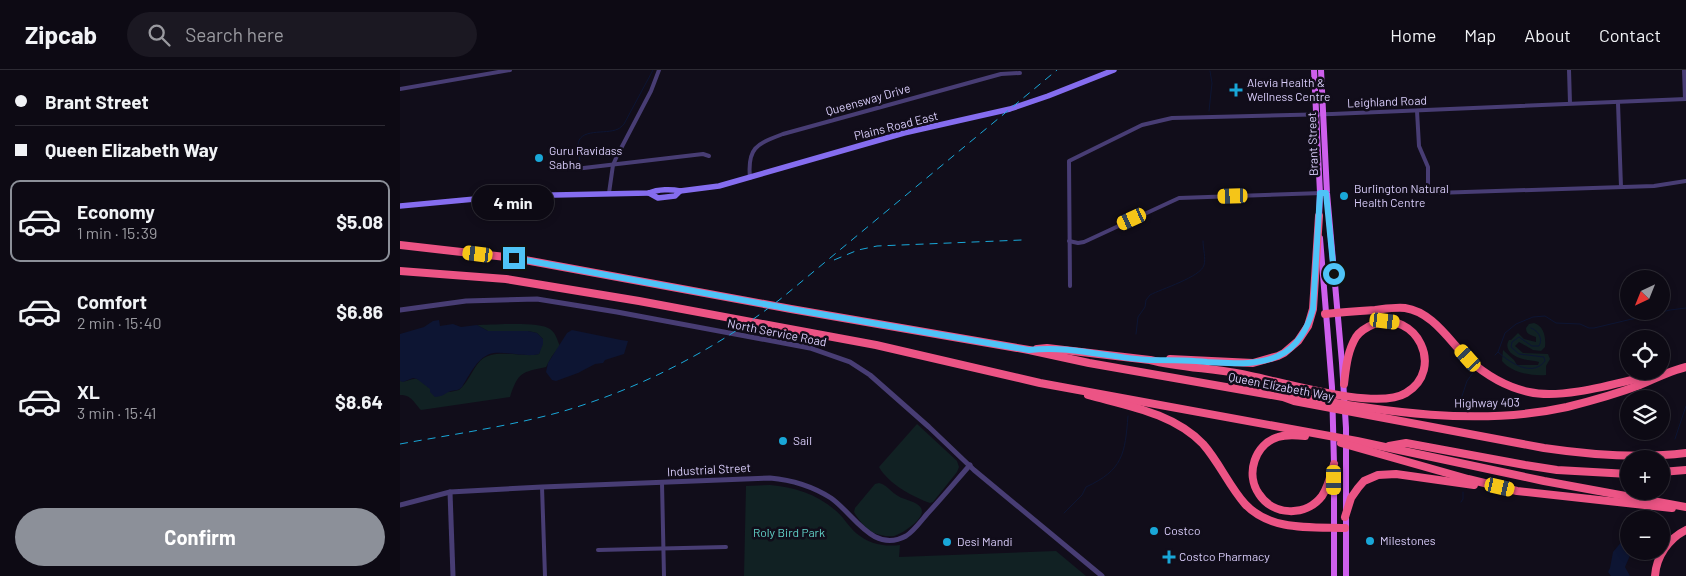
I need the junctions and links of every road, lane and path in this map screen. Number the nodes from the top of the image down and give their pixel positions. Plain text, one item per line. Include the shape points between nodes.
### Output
1 (510, 70) edge
2 (659, 70) edge
3 (1114, 70) edge
4 (1314, 70) edge
5 (1322, 70) edge
6 (1569, 70) edge
7 (1684, 70) edge
8 (494, 71) edge
9 (1020, 73) dead end
10 (400, 89) edge
11 (1686, 99) edge
12 (1618, 102) junction
13 (1570, 103) junction
14 (1417, 111) junction
15 (1315, 114) junction
16 (1323, 114) junction
17 (709, 156) dead end
18 (613, 165) junction
19 (575, 169) dead end
20 (750, 178) junction
21 (1686, 181) edge
22 (1621, 187) junction
23 (609, 193) junction
24 (1323, 193) junction
25 (400, 206) edge
26 (1319, 216) junction
27 (1070, 241) junction
28 (400, 245) edge
29 (401, 271) edge
30 (1070, 286) dead end
31 (400, 310) edge
32 (1337, 312) junction
33 (1325, 314) junction
34 (1029, 350) junction
35 (1150, 360) junction
36 (1686, 367) edge
37 (1672, 370) junction
38 (1040, 383) junction
39 (1344, 384) junction
40 (1355, 409) junction
41 (1322, 436) junction
42 (1357, 444) junction
43 (1385, 446) junction
44 (1686, 453) edge
45 (1334, 464) junction
46 (970, 466) junction
47 (1686, 470) edge
48 (1670, 471) edge
49 (1620, 474) edge
50 (662, 483) junction
51 (542, 487) junction
52 (1517, 490) junction
53 (450, 492) junction
54 (400, 506) edge
55 (1686, 508) edge
56 (1345, 517) junction
57 (1334, 528) junction
58 (1345, 528) junction
59 (1686, 530) edge
60 (726, 547) dead end
61 (663, 548) junction
62 (598, 550) dead end
63 (453, 576) edge
64 (545, 576) edge
65 (664, 576) edge
66 (1102, 576) edge
67 (1334, 576) edge
68 (1346, 576) edge
69 (1655, 576) edge

1 - 8 street
2 - 18 street
3 - 20 main road, Plains Road East via 1010,109 835,152
4 - 15 main road, Brant Street
5 - 16 main road, Brant Street
6 - 13 street
7 - 11 street
8 - 10 street
9 - 20 street, Queensway Drive via 1001,74 763,142 752,152 748,163
11 - 12 street, Leighland Road
12 - 13 street, Leighland Road
12 - 22 street
13 - 14 street, Leighland Road
14 - 16 street, Leighland Road
14 - 22 street via 1419,146 1428,167 1428,186 1432,192
15 - 16 street, Leighland Road
15 - 24 main road, Brant Street
15 - 27 street, Leighland Road via 1161,120 1142,125 1069,161
16 - 24 main road, Brant Street
17 - 18 street via 702,154
18 - 19 street
18 - 23 street
20 - 23 main road, Plains Road East via 680,191
21 - 22 street
23 - 25 main road via 507,196
24 - 26 main road, Brant Street
24 - 27 street via 1180,198 1084,242
24 - 32 main road, Brant Street
26 - 33 main road, Brant Street
26 - 35 highway via 1313,309 1308,326 1290,348 1278,356 1253,363
27 - 30 street
28 - 34 highway, Queen Elizabeth Way via 514,258
29 - 38 highway via 514,281 639,301 876,345
31 - 46 street, North Service Road via 466,301 537,300 810,348 850,362 870,375
32 - 33 highway
32 - 37 highway via 1405,308 1416,311 1428,318 1488,375 1530,393 1571,392
32 - 39 main road, Brant Street
33 - 45 main road, Brant Street via 1332,387
34 - 35 highway via 1047,348
34 - 40 highway, Queen Elizabeth Way via 1283,397 1294,402
35 - 39 highway via 1237,373 1322,392 1391,398 1411,390 1418,383 1426,365 1418,338 1408,328 1396,323 1385,321 1367,327 1351,346
36 - 37 highway, Highway 403
37 - 40 highway, Highway 403 via 1593,400 1524,414 1434,415
38 - 41 highway
38 - 57 highway via 1156,414 1203,444 1250,510 1281,524
39 - 56 main road, Brant Street
40 - 44 highway, Queen Elizabeth Way via 1579,453 1612,456
41 - 42 highway
41 - 45 highway via 1280,436 1262,448 1252,474 1258,494 1273,507 1288,512 1303,509 1321,498
42 - 43 highway
42 - 52 highway via 1468,479
43 - 49 highway via 1406,442 1533,466
43 - 55 highway
45 - 57 main road, Brant Street
46 - 50 street, Industrial Street via 916,527 895,540 871,536 832,499 804,484 788,480 757,478
46 - 66 street, North Service Road
47 - 48 highway
50 - 51 street, Industrial Street
50 - 61 street
51 - 53 street, Industrial Street
51 - 64 street
52 - 55 highway
52 - 56 highway via 1396,474 1378,475 1358,488
53 - 54 street, Industrial Street
53 - 63 street
56 - 58 main road, Brant Street
57 - 58 highway
57 - 67 main road, Brant Street
58 - 68 main road, Brant Street
59 - 69 highway via 1666,546
60 - 61 street
61 - 62 street
61 - 65 street

